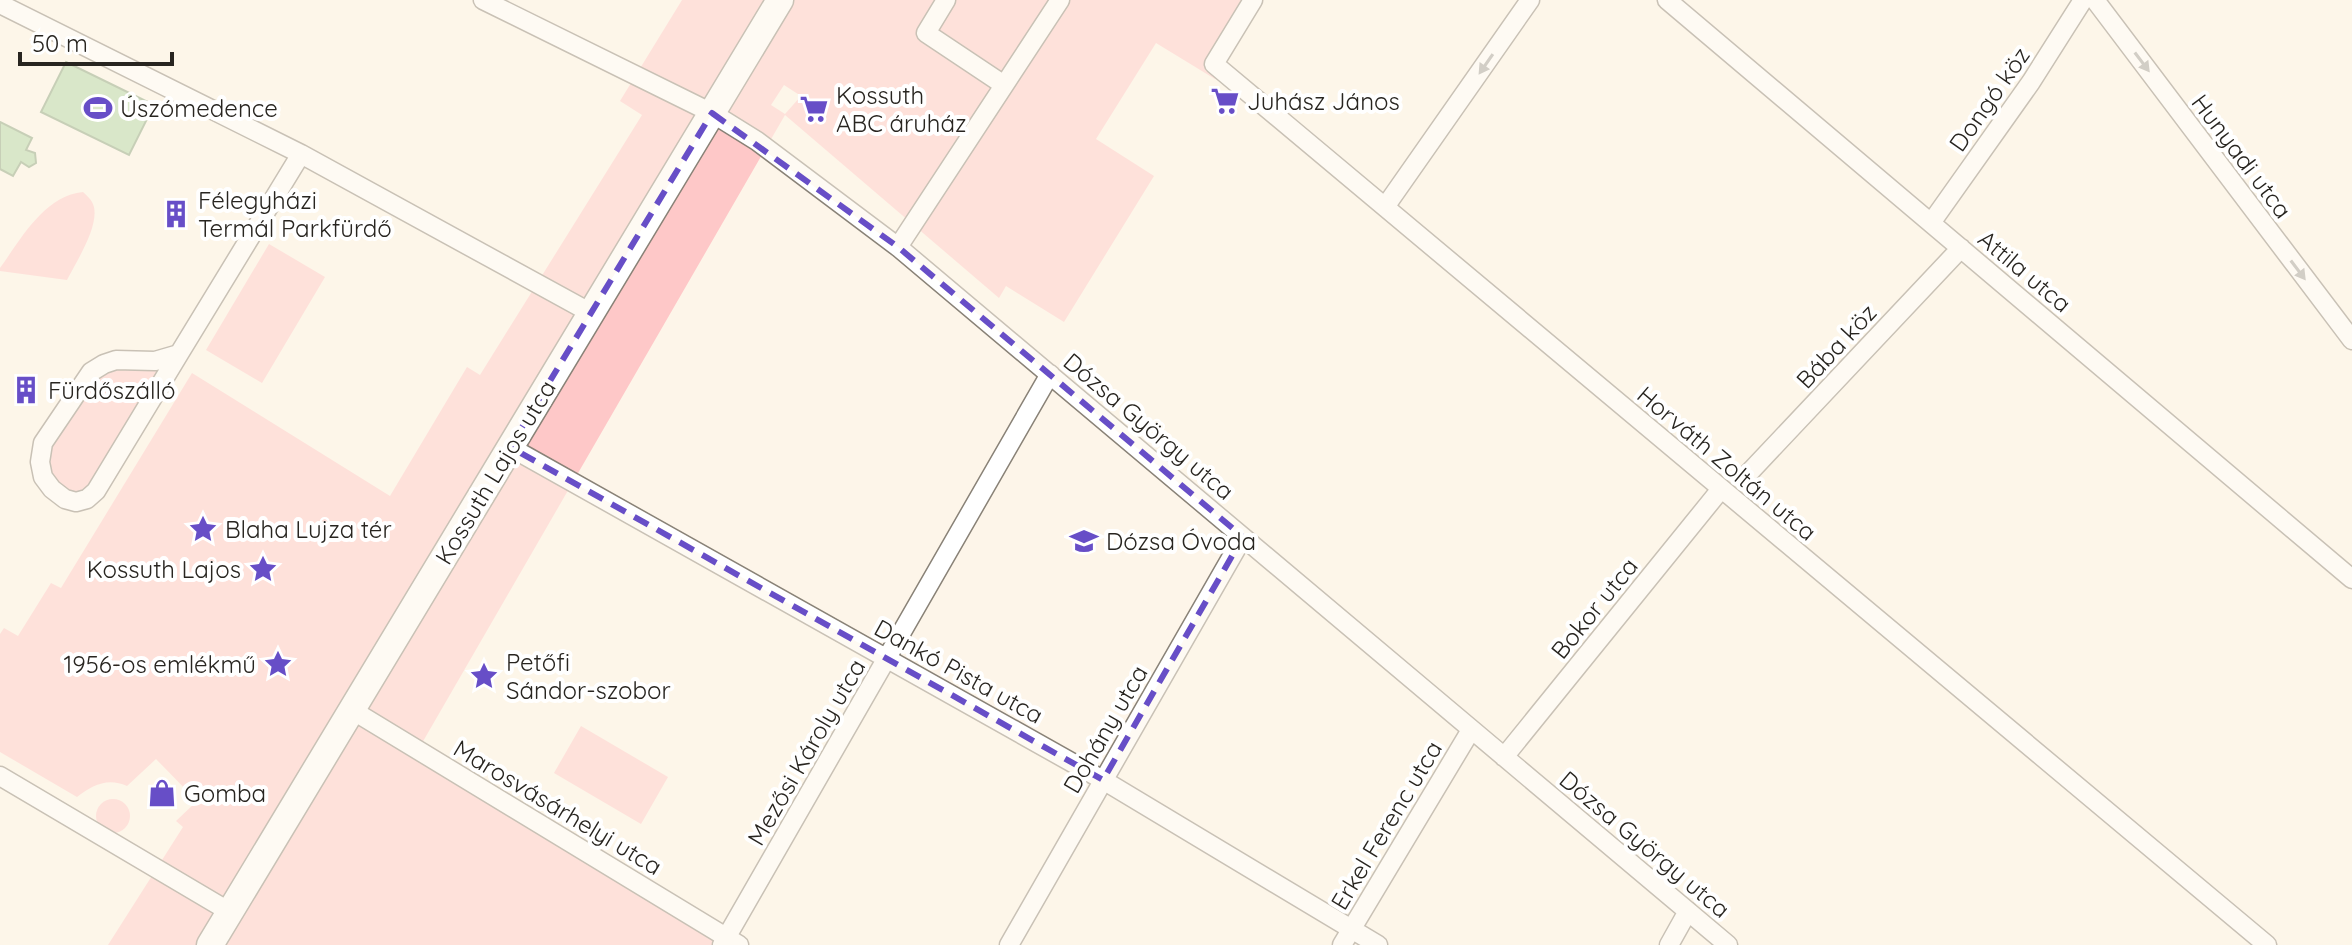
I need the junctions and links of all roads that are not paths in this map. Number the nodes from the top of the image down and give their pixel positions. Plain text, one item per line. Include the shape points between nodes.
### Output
1 (483, 0) edge
2 (780, 0) edge
3 (946, 0) edge
4 (1060, 0) edge
5 (1253, 0) edge
6 (1530, 0) edge
7 (1667, 0) edge
8 (2083, 0) edge
9 (2095, 0) edge
10 (0, 4) edge
11 (1004, 85) junction
12 (712, 113) junction
13 (301, 154) junction
14 (1385, 207) junction
15 (1931, 223) junction
16 (898, 247) junction
17 (1961, 248) junction
18 (591, 313) junction
19 (2352, 340) edge
20 (179, 354) junction
21 (1050, 374) junction
22 (510, 447) junction
23 (1746, 476) dead end
24 (1721, 489) junction
25 (1243, 537) junction
26 (2352, 579) edge
27 (887, 658) junction
28 (352, 710) junction
29 (1471, 730) junction
30 (1504, 757) junction
31 (0, 776) edge
32 (1103, 780) junction
33 (1688, 911) junction
34 (230, 912) junction
35 (1347, 937) edge
36 (729, 943) edge
37 (210, 945) edge
38 (1009, 945) edge
39 (1378, 945) edge
40 (1669, 945) edge
41 (1728, 945) edge
42 (2267, 945) edge

1 - 12 street, Dózsa György utca
2 - 12 street, Kossuth Lajos utca
3 - 11 street via 926,33
4 - 11 street
5 - 14 street, Horváth Zoltán utca via 1214,64
6 -> 14 street
7 - 15 street, Attila utca
8 - 15 street, Dongó köz
9 -> 19 street, Hunyadi utca
10 - 13 street
11 - 16 street
12 - 16 street, Dózsa György utca
12 - 18 street, Kossuth Lajos utca
13 - 18 street
13 - 20 street
14 - 24 street, Horváth Zoltán utca
15 - 17 street, Attila utca
16 - 21 street, Dózsa György utca
17 - 23 street, Bába köz
17 - 26 street, Attila utca
18 - 22 street, Kossuth Lajos utca
20 - 20 street via 155,361 116,360 91,372 43,443 40,462 52,489 76,502 96,491
21 - 25 street, Dózsa György utca
21 - 27 street, Mezősi Károly utca
22 - 27 street, Dankó Pista utca
22 - 28 street, Kossuth Lajos utca
24 - 30 street, Bokor utca
24 - 42 street, Horváth Zoltán utca
25 - 29 street, Dózsa György utca
25 - 32 street, Dohány utca
27 - 32 street, Dankó Pista utca
27 - 36 street, Mezősi Károly utca
28 - 34 street, Kossuth Lajos utca
28 - 36 street, Marosvásárhelyi utca
29 - 30 street, Dózsa György utca
29 - 35 street, Erkel Ferenc utca
30 - 33 street, Dózsa György utca
31 - 34 street
32 - 35 street, Dankó Pista utca
32 - 38 street, Dohány utca
33 - 40 street
33 - 41 street, Dózsa György utca
34 - 37 street, Kossuth Lajos utca
35 - 39 street, Dankó Pista utca

